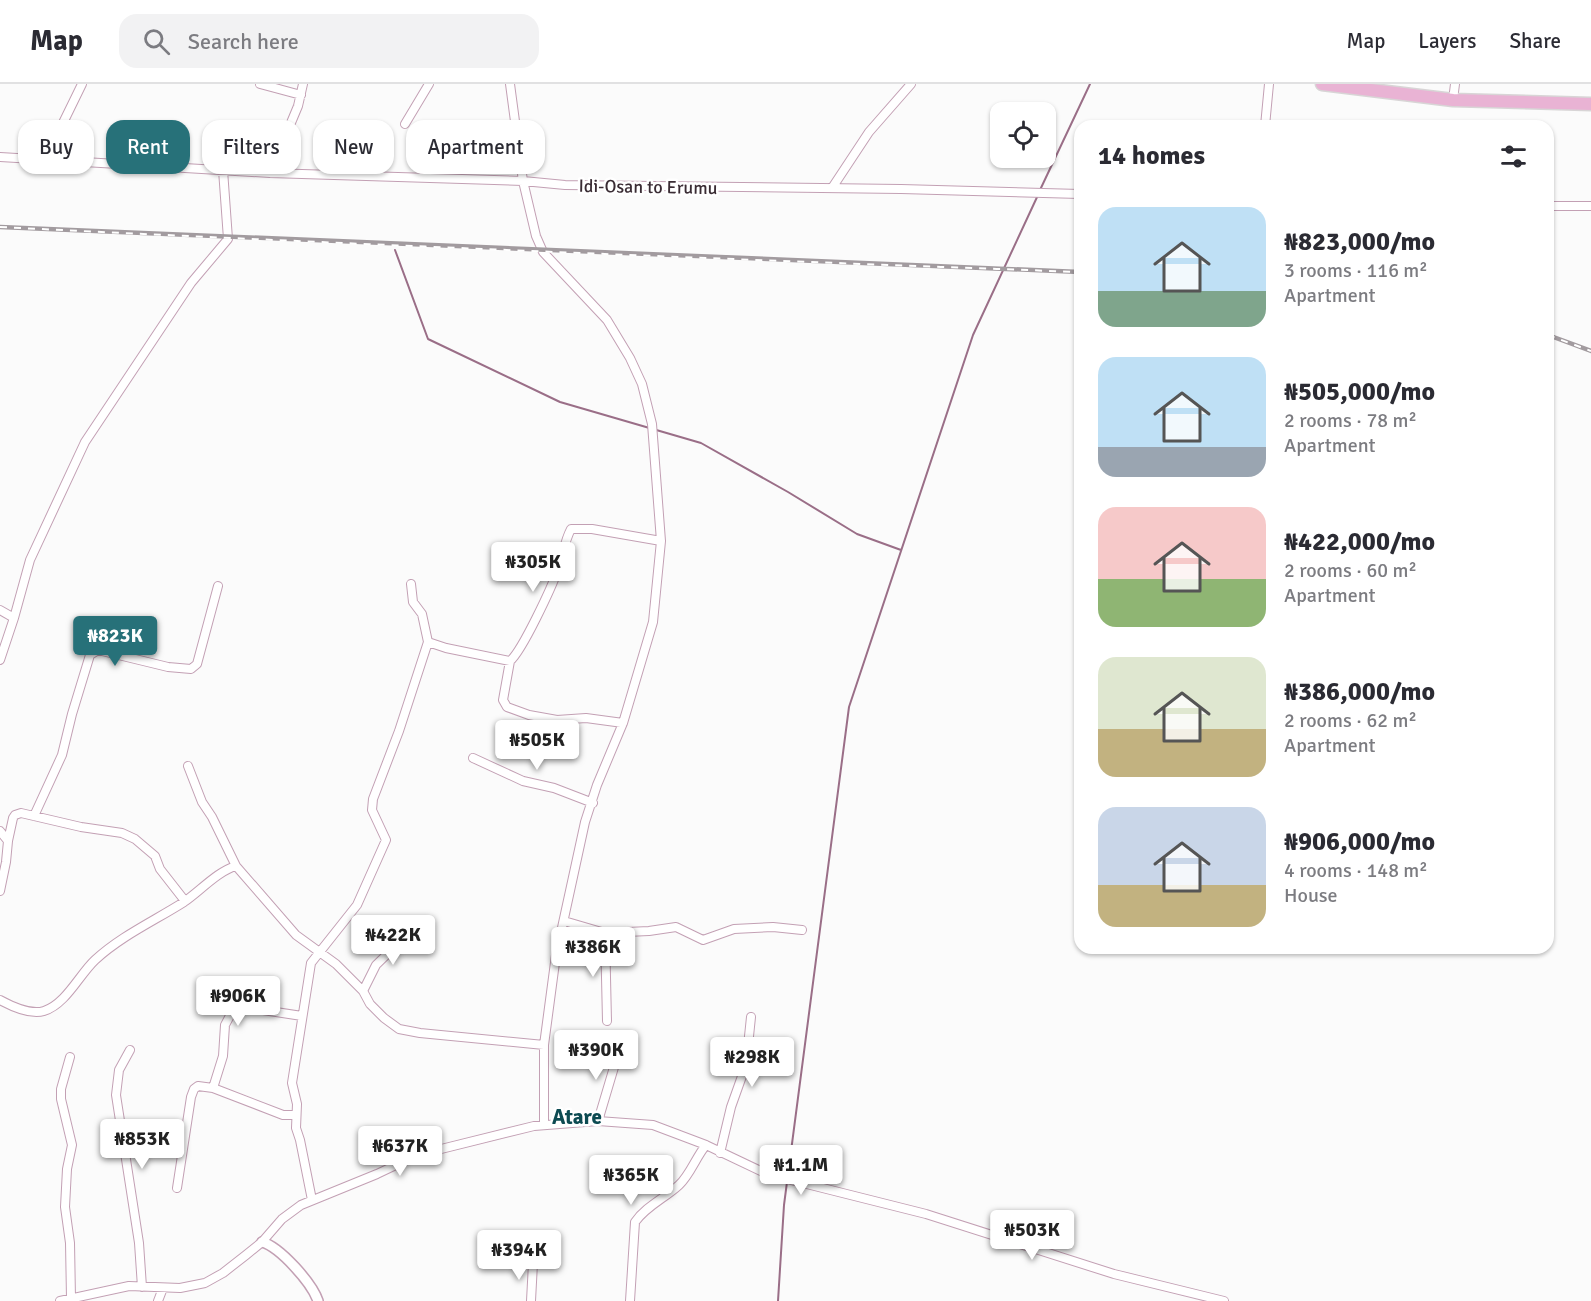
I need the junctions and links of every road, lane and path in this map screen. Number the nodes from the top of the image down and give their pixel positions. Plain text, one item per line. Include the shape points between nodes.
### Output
1 (82, 84) edge
2 (260, 84) edge
3 (303, 84) edge
4 (429, 84) edge
5 (510, 84) edge
6 (911, 84) edge
7 (1269, 84) edge
8 (1322, 84) edge
9 (1455, 84) edge
10 (301, 95) junction
11 (1452, 100) junction
12 (1591, 104) edge
13 (64, 120) edge
14 (293, 120) edge
15 (1266, 120) edge
16 (405, 124) dead end
17 (0, 157) edge
18 (18, 158) edge
19 (94, 162) edge
20 (202, 169) edge
21 (223, 174) edge
22 (301, 174) edge
23 (524, 181) junction
24 (832, 188) junction
25 (1074, 194) edge
26 (1554, 206) edge
27 (1591, 206) edge
28 (661, 541) junction
29 (411, 584) dead end
30 (218, 586) dead end
31 (0, 610) edge
32 (14, 618) junction
33 (428, 642) junction
34 (0, 660) edge
35 (510, 661) junction
36 (623, 723) junction
37 (472, 758) dead end
38 (189, 766) dead end
39 (593, 803) junction
40 (34, 816) junction
41 (0, 831) edge
42 (8, 841) junction
43 (236, 866) junction
44 (0, 891) edge
45 (185, 901) junction
46 (564, 921) junction
47 (802, 930) dead end
48 (411, 931) dead end
49 (605, 933) junction
50 (320, 952) junction
51 (363, 992) junction
52 (0, 1000) edge
53 (302, 1016) junction
54 (751, 1017) dead end
55 (607, 1022) dead end
56 (544, 1045) junction
57 (620, 1047) dead end
58 (130, 1050) dead end
59 (70, 1057) dead end
60 (213, 1088) junction
61 (296, 1115) junction
62 (598, 1121) junction
63 (544, 1125) junction
64 (706, 1145) junction
65 (720, 1153) junction
66 (177, 1188) dead end
67 (312, 1200) junction
68 (262, 1242) junction
69 (533, 1263) dead end
70 (142, 1287) junction
71 (163, 1288) junction
72 (71, 1298) junction
73 (60, 1301) edge
74 (158, 1301) edge
75 (318, 1301) edge
76 (531, 1301) edge
77 (630, 1301) edge
78 (1224, 1301) edge

1 - 13 street
2 - 10 street
3 - 10 street
4 - 16 street
5 - 23 street
6 - 24 street via 869,132
7 - 15 street
8 - 11 main road
9 - 11 street
10 - 14 street
11 - 12 main road
17 - 18 street, Idi-Osan to Erumu
19 - 20 street, Idi-Osan to Erumu
21 - 32 street via 228,239 191,284 86,442 30,560
22 - 23 street, Idi-Osan to Erumu
23 - 24 street, Idi-Osan to Erumu via 640,187
23 - 28 street via 543,252 607,320 642,384 652,423
24 - 25 street, Idi-Osan to Erumu
26 - 27 street
28 - 35 street via 571,529 558,570
28 - 36 street via 653,622
29 - 33 street via 413,602 422,614
30 - 40 street via 197,664 191,669 98,650 90,655 62,755
31 - 32 street
32 - 34 street
33 - 35 street
33 - 50 street via 373,799 372,810 386,840 382,852 357,906
35 - 36 street via 503,700 507,706 557,720 586,718
36 - 39 street
37 - 39 street via 523,781
38 - 43 street via 202,802
39 - 46 street via 585,822
40 - 42 street via 15,815
40 - 45 street via 135,839 155,856 160,869
41 - 42 street
42 - 44 street
43 - 45 street via 227,868
43 - 50 street via 296,934
45 - 52 street via 95,960 72,989 42,1012
46 - 49 street
46 - 56 street
47 - 49 street via 734,929 703,940 676,927
48 - 51 street via 376,966
49 - 55 street
50 - 51 street
50 - 53 street via 311,963
51 - 56 street via 370,1004 399,1029
53 - 60 street via 243,1007 233,1010 225,1025 223,1056
53 - 61 street via 292,1083
54 - 65 street via 746,1065
56 - 63 street
57 - 62 street
58 - 70 street via 119,1070 116,1095 140,1243
59 - 72 street via 61,1099 72,1145 65,1207
60 - 61 street via 283,1115
60 - 66 street via 194,1089
61 - 67 street
62 - 63 street
62 - 64 street via 652,1125
63 - 67 street via 417,1155
64 - 65 street
64 - 77 street via 681,1183 635,1222
65 - 78 street via 764,1172 926,1214 1114,1274
67 - 68 street via 282,1219
68 - 71 street via 205,1283
68 - 75 street via 299,1272
69 - 76 street
70 - 71 street
70 - 72 street
71 - 74 street
72 - 73 street

